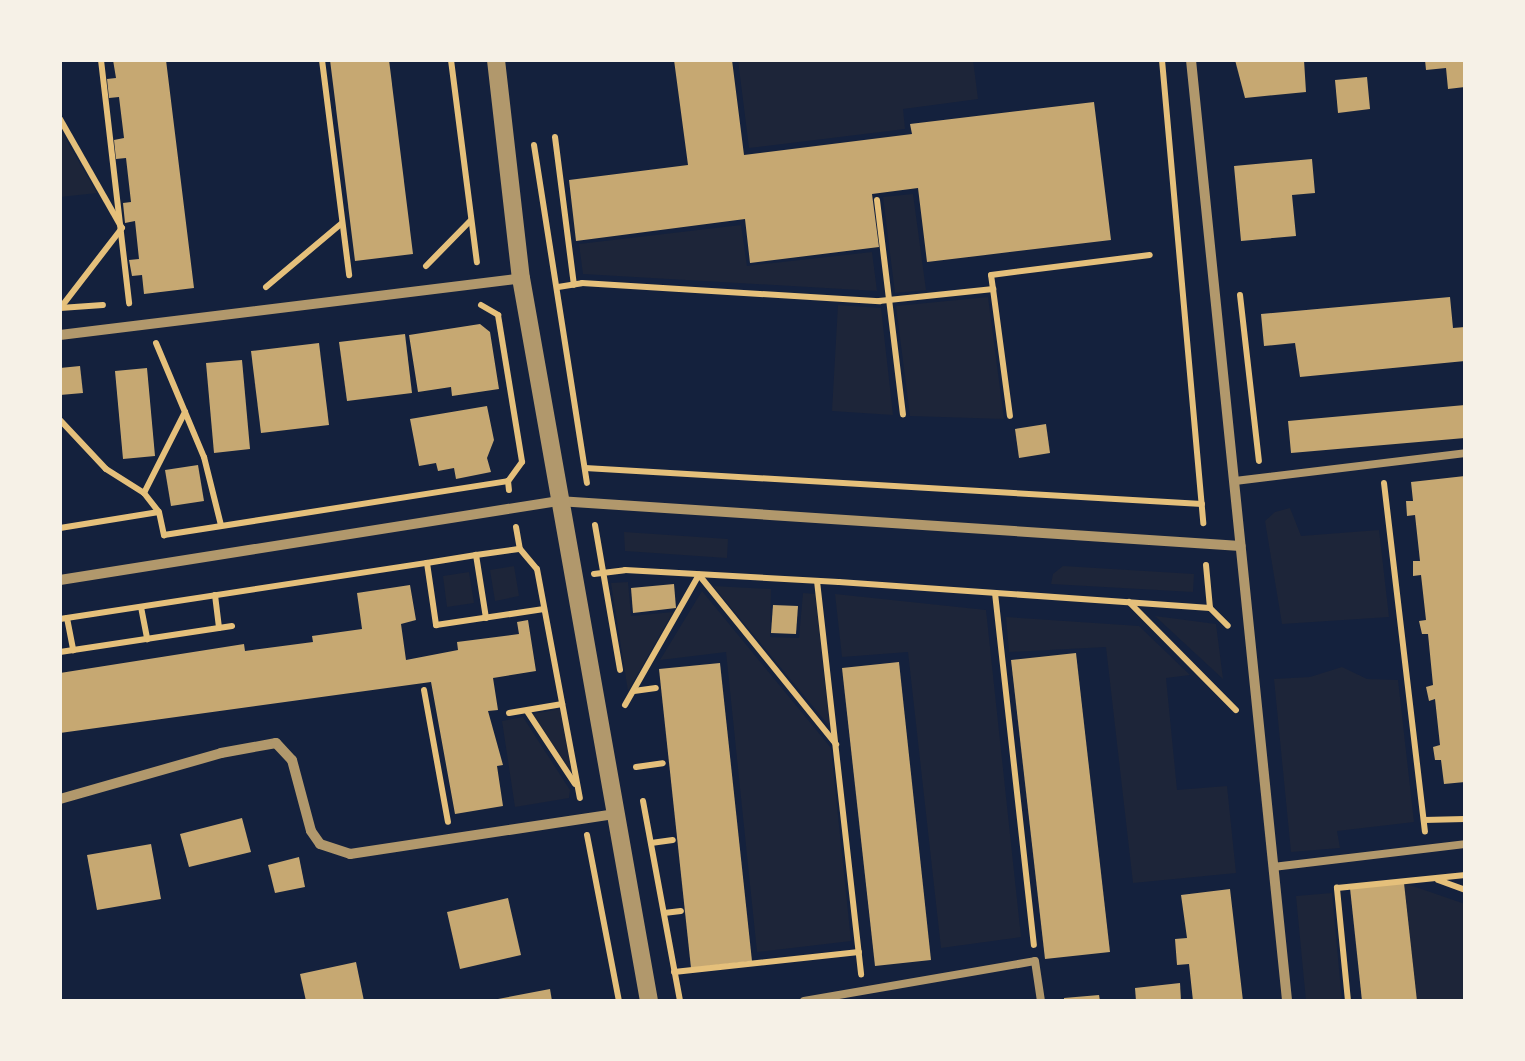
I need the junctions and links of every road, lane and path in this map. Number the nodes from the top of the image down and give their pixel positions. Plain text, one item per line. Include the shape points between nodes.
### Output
1 (101, 60) edge
2 (322, 60) edge
3 (451, 60) edge
4 (496, 60) edge
5 (1162, 60) edge
6 (1191, 60) edge
7 (60, 119) edge
8 (554, 137) dead end
9 (534, 140) dead end
10 (877, 200) dead end
11 (471, 220) junction
12 (342, 222) junction
13 (122, 228) junction
14 (1150, 255) dead end
15 (426, 266) dead end
16 (350, 275) dead end
17 (521, 278) junction
18 (480, 283) junction
19 (574, 284) junction
20 (266, 287) dead end
21 (558, 287) junction
22 (993, 289) junction
23 (889, 300) junction
24 (130, 303) dead end
25 (61, 308) edge
26 (60, 335) edge
27 (155, 342) dead end
28 (185, 412) junction
29 (903, 414) dead end
30 (1010, 416) dead end
31 (60, 420) edge
32 (1465, 453) edge
33 (585, 468) junction
34 (508, 480) junction
35 (1235, 481) junction
36 (1384, 484) dead end
37 (144, 493) junction
38 (558, 501) junction
39 (591, 503) junction
40 (512, 508) junction
41 (159, 512) junction
42 (221, 525) junction
43 (60, 528) edge
44 (1241, 546) junction
45 (520, 549) junction
46 (476, 555) junction
47 (427, 563) junction
48 (603, 572) junction
49 (699, 576) junction
50 (60, 580) edge
51 (817, 581) junction
52 (995, 593) junction
53 (214, 595) junction
54 (1129, 602) junction
55 (141, 607) junction
56 (544, 609) junction
57 (64, 618) edge
58 (486, 618) junction
59 (1228, 625) dead end
60 (232, 626) dead end
61 (220, 628) junction
62 (147, 639) junction
63 (73, 650) junction
64 (60, 652) edge
65 (620, 676) dead end
66 (656, 688) dead end
67 (424, 690) dead end
68 (634, 691) junction
69 (562, 704) junction
70 (527, 711) junction
71 (1236, 711) dead end
72 (509, 714) dead end
73 (628, 721) dead end
74 (836, 745) junction
75 (634, 752) dead end
76 (663, 763) dead end
77 (636, 767) junction
78 (578, 789) junction
79 (60, 799) edge
80 (562, 805) dead end
81 (614, 814) junction
82 (584, 818) junction
83 (1465, 818) edge
84 (1424, 820) junction
85 (467, 821) dead end
86 (673, 840) dead end
87 (650, 844) junction
88 (1465, 844) edge
89 (1427, 848) junction
90 (1273, 867) junction
91 (1465, 875) edge
92 (1436, 880) junction
93 (1465, 890) edge
94 (681, 910) dead end
95 (664, 914) junction
96 (859, 952) junction
97 (1036, 961) junction
98 (674, 972) junction
99 (863, 991) junction
100 (619, 1001) edge
101 (648, 1001) edge
102 (680, 1001) edge
103 (804, 1001) edge
104 (1041, 1001) edge
105 (1287, 1001) edge
106 (1348, 1001) edge

1 - 13 path
2 - 12 path
3 - 11 path
4 - 17 street
5 - 33 path via 1202,504
6 - 35 street
7 - 13 path
8 - 19 path
9 - 21 path
10 - 23 path
11 - 15 path
11 - 18 path
12 - 16 path
12 - 20 path
13 - 24 path
13 - 25 path
14 - 22 path via 992,275
17 - 18 street
17 - 38 street
18 - 26 street
18 - 34 path via 482,305 498,315 522,462
19 - 21 path
19 - 23 path
21 - 33 path
22 - 23 path
22 - 30 path
23 - 29 path
27 - 28 path
28 - 37 path
28 - 42 path
31 - 37 path via 106,468
32 - 35 lane
33 - 39 path
34 - 40 path
34 - 42 path
35 - 44 street
36 - 84 path
37 - 41 path
38 - 39 street
38 - 40 street
38 - 81 street
39 - 44 street
39 - 48 path
40 - 45 path
40 - 50 street
41 - 42 path via 164,534
41 - 43 path
44 - 90 street
45 - 46 path
45 - 56 path via 537,569
46 - 47 path
46 - 58 path
47 - 53 path
47 - 58 path via 436,625
48 - 49 path
48 - 65 path
49 - 51 path
49 - 68 path
49 - 74 path
51 - 52 path
51 - 74 path
52 - 54 path
52 - 97 path
53 - 55 path
53 - 61 path
54 - 59 path via 1210,608
54 - 71 path
55 - 57 path
55 - 62 path
56 - 58 path
56 - 69 path
57 - 63 path
60 - 61 path
61 - 62 path
62 - 63 path
63 - 64 path
66 - 68 path
67 - 85 path via 448,824
68 - 73 path via 623,692
69 - 70 path
69 - 78 path
70 - 72 path
70 - 78 path
74 - 96 path
75 - 77 path
76 - 77 path
77 - 87 path
78 - 80 path via 581,802
79 - 82 street via 276,744 292,760 311,831 333,850 350,854
81 - 82 street
81 - 101 street
82 - 100 path
83 - 84 path
84 - 89 path
86 - 87 path
87 - 95 path
88 - 89 lane
89 - 90 lane
90 - 105 street
91 - 92 path
92 - 93 path
92 - 106 path via 1337,888
94 - 95 path
95 - 98 path
96 - 98 path
96 - 99 path
97 - 99 lane
97 - 104 lane
98 - 102 path
99 - 103 lane

